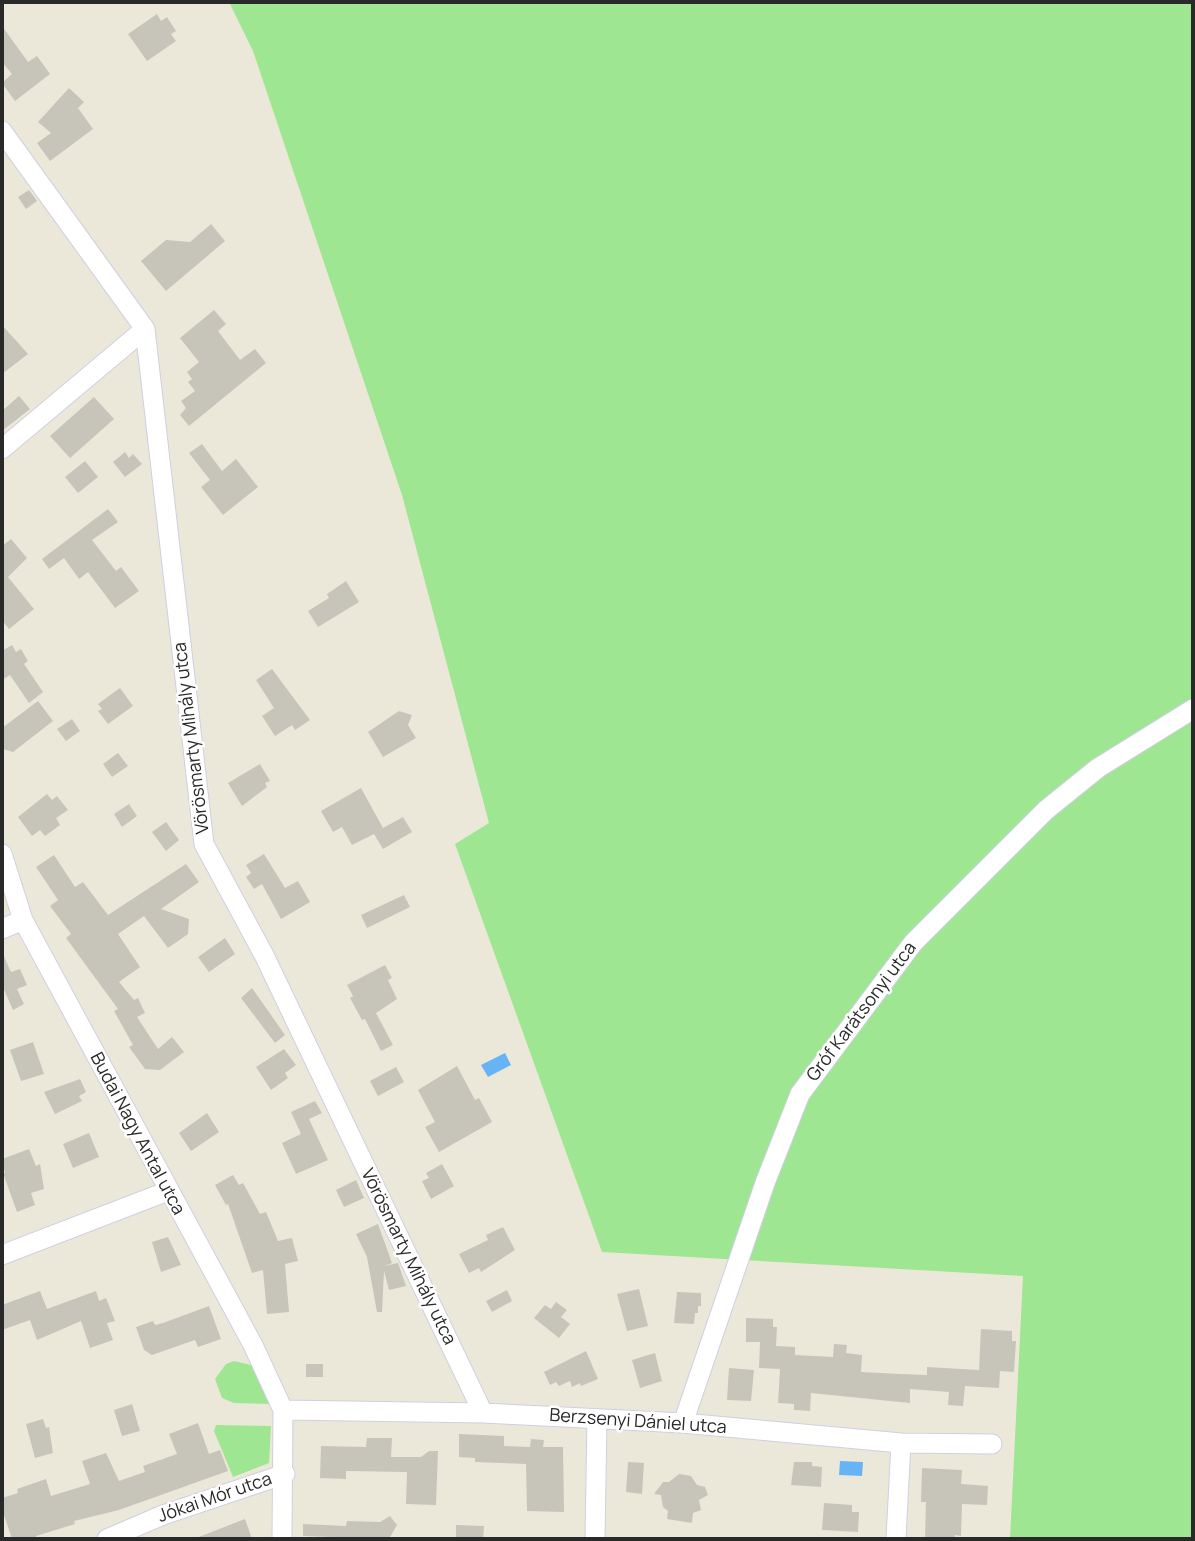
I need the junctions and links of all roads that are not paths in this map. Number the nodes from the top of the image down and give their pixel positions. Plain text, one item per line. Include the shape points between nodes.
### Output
1 (2, 131) edge
2 (145, 329) junction
3 (2, 449) edge
4 (1193, 709) edge
5 (2, 854) edge
6 (23, 920) junction
7 (2, 929) edge
8 (167, 1191) junction
9 (2, 1255) edge
10 (283, 1410) junction
11 (483, 1413) junction
12 (597, 1419) junction
13 (683, 1423) junction
14 (901, 1443) junction
15 (992, 1444) dead end
16 (285, 1474) junction
17 (107, 1539) edge
18 (282, 1539) edge
19 (595, 1539) edge
20 (896, 1539) edge

1 - 2 street, Vörösmarty Mihály utca
2 - 3 street
2 - 11 street, Vörösmarty Mihály utca via 204,844 264,955
4 - 13 street, Gróf Karátsonyi utca via 1072,787 987,868 913,943 800,1094
5 - 6 street, Budai Nagy Antal utca
6 - 7 street
6 - 8 street, Budai Nagy Antal utca
8 - 9 street
8 - 10 street, Budai Nagy Antal utca via 253,1345
10 - 11 street, Berzsenyi Dániel utca
10 - 16 street
11 - 12 street, Berzsenyi Dániel utca
12 - 13 street, Berzsenyi Dániel utca
12 - 19 street
13 - 14 street, Berzsenyi Dániel utca
14 - 15 street, Berzsenyi Dániel utca
14 - 20 street
16 - 17 street, Jókai Mór utca
16 - 18 street

